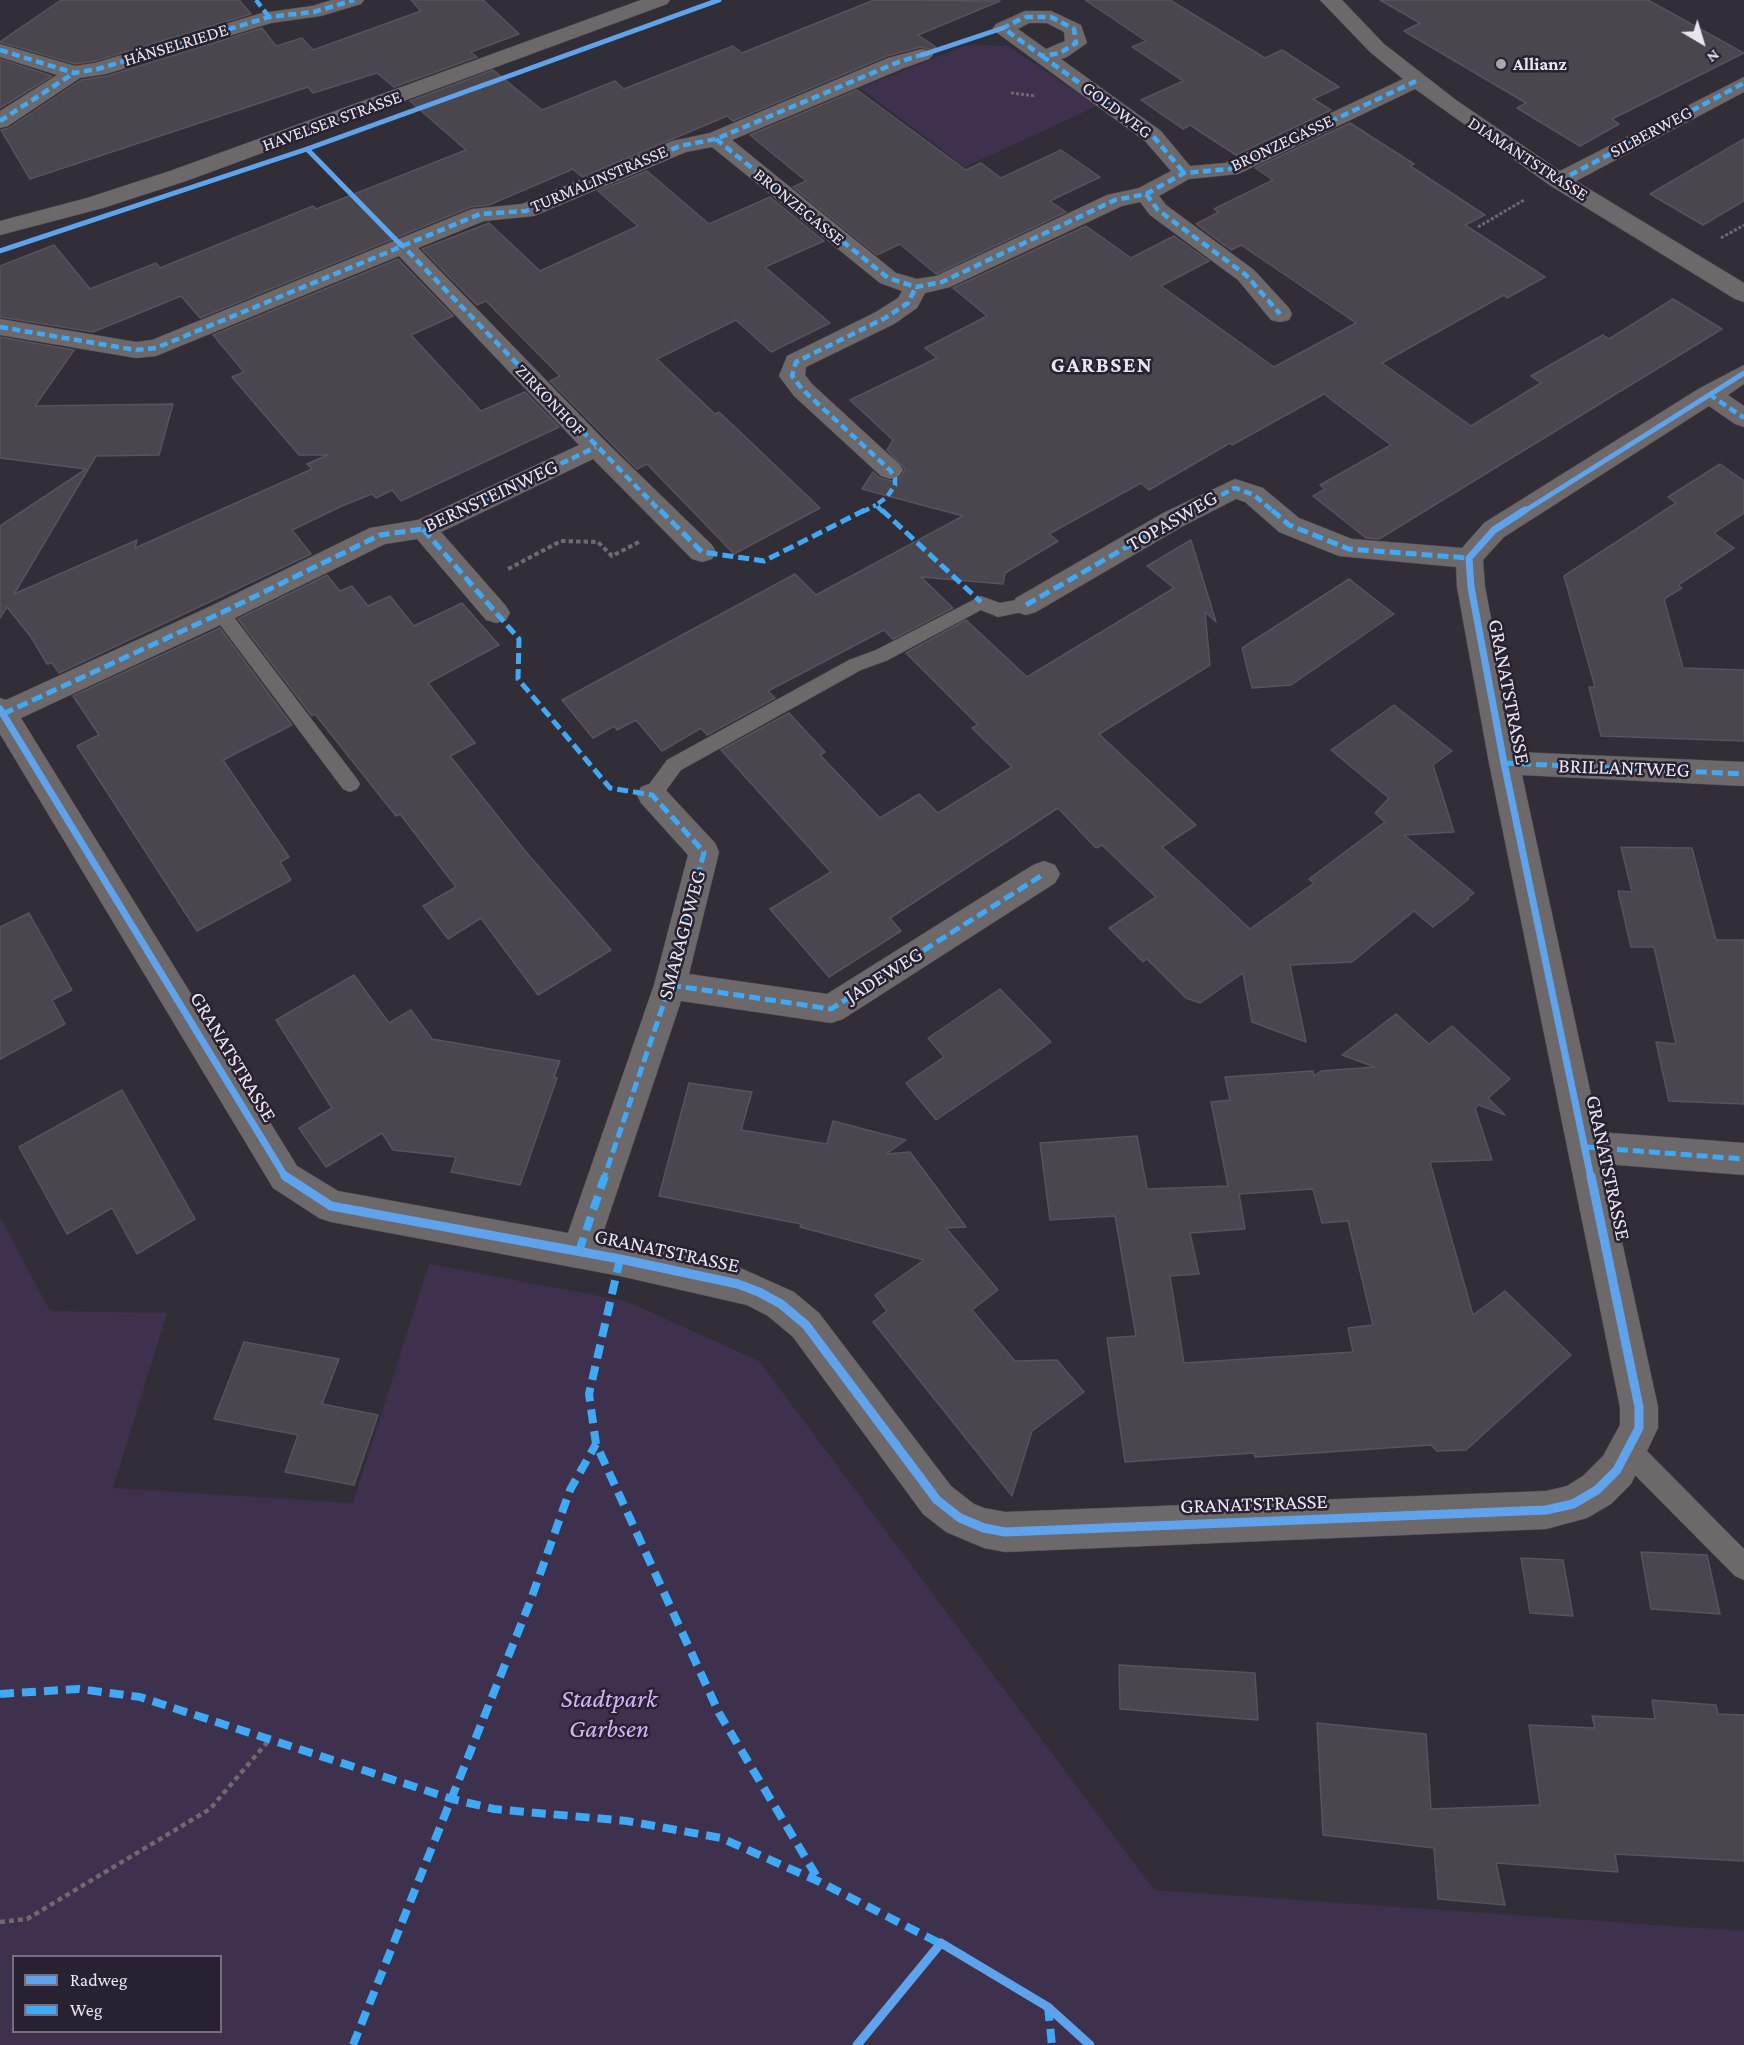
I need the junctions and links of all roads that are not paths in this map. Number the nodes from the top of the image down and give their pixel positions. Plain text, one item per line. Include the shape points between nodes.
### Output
1 (256, 0) edge
2 (354, 0) edge
3 (660, 0) edge
4 (1330, 0) edge
5 (269, 17) junction
6 (0, 50) edge
7 (922, 55) dead end
8 (1042, 56) dead end
9 (74, 74) junction
10 (1416, 81) junction
11 (1744, 83) edge
12 (0, 121) edge
13 (716, 140) junction
14 (1184, 173) junction
15 (1559, 181) junction
16 (1146, 194) junction
17 (0, 228) edge
18 (402, 245) junction
19 (916, 287) junction
20 (1744, 294) edge
21 (1280, 314) dead end
22 (0, 327) edge
23 (1744, 373) edge
24 (1709, 394) junction
25 (1744, 418) edge
26 (596, 447) junction
27 (890, 470) dead end
28 (423, 529) junction
29 (702, 552) dead end
30 (1469, 558) junction
31 (981, 602) joint
32 (1026, 605) joint
33 (221, 613) junction
34 (496, 613) dead end
35 (2, 712) edge
36 (1504, 763) junction
37 (1744, 774) edge
38 (350, 784) dead end
39 (652, 795) joint
40 (1044, 874) dead end
41 (670, 985) junction
42 (1585, 1147) junction
43 (1744, 1159) edge
44 (579, 1251) junction
45 (1629, 1452) junction
46 (1744, 1567) edge

1 - 5 street
2 - 5 street, HÄNSELRIEDE via 314,12
3 - 17 street, HAVELSER STRASSE via 178,176
4 - 10 street, DIAMANTSTRASSE
5 - 9 street, HÄNSELRIEDE
6 - 9 street
7 - 13 street, TURMALINSTRASSE
8 - 14 street, GOLDWEG via 1153,136
9 - 12 street
10 - 14 street, BRONZEGASSE via 1230,169
10 - 15 street, DIAMANTSTRASSE
11 - 15 street, SILBERWEG
13 - 18 street, TURMALINSTRASSE via 680,146 526,211 480,214
13 - 19 street, BRONZEGASSE via 888,278
14 - 16 street, BRONZEGASSE
15 - 20 street, DIAMANTSTRASSE
16 - 19 street, BRONZEGASSE via 1115,200 942,282
16 - 21 street via 1158,210 1246,275
18 - 22 street, TURMALINSTRASSE via 156,348 136,350
18 - 26 street, ZIRKONHOF
19 - 27 street via 908,303 885,318 796,362 792,376
23 - 24 street
24 - 25 street
24 - 30 street via 1494,530
26 - 28 street, BERNSTEINWEG
26 - 29 street, ZIRKONHOF
28 - 33 street, BERNSTEINWEG via 380,535
28 - 34 street
30 - 32 street, TOPASWEG via 1349,549 1289,525 1254,495 1235,488
30 - 36 street, GRANATSTRASSE
31 - 32 lane, TOPASWEG via 998,610
31 - 39 lane, SMARAGDWEG via 882,655 855,665 674,765
33 - 35 street, BERNSTEINWEG
33 - 38 lane
35 - 44 street, GRANATSTRASSE via 285,1177 330,1206
36 - 37 street, BRILLANTWEG
36 - 42 street, GRANATSTRASSE
39 - 41 street, SMARAGDWEG via 704,852
40 - 41 street, JADEWEG via 831,1009
41 - 44 street, SMARAGDWEG
42 - 43 street
42 - 45 street, GRANATSTRASSE via 1638,1391 1639,1428
44 - 45 street, GRANATSTRASSE via 738,1284 781,1304 806,1325 937,1500 960,1518 984,1528 1005,1532 1546,1510 1573,1504 1597,1490
45 - 46 lane

